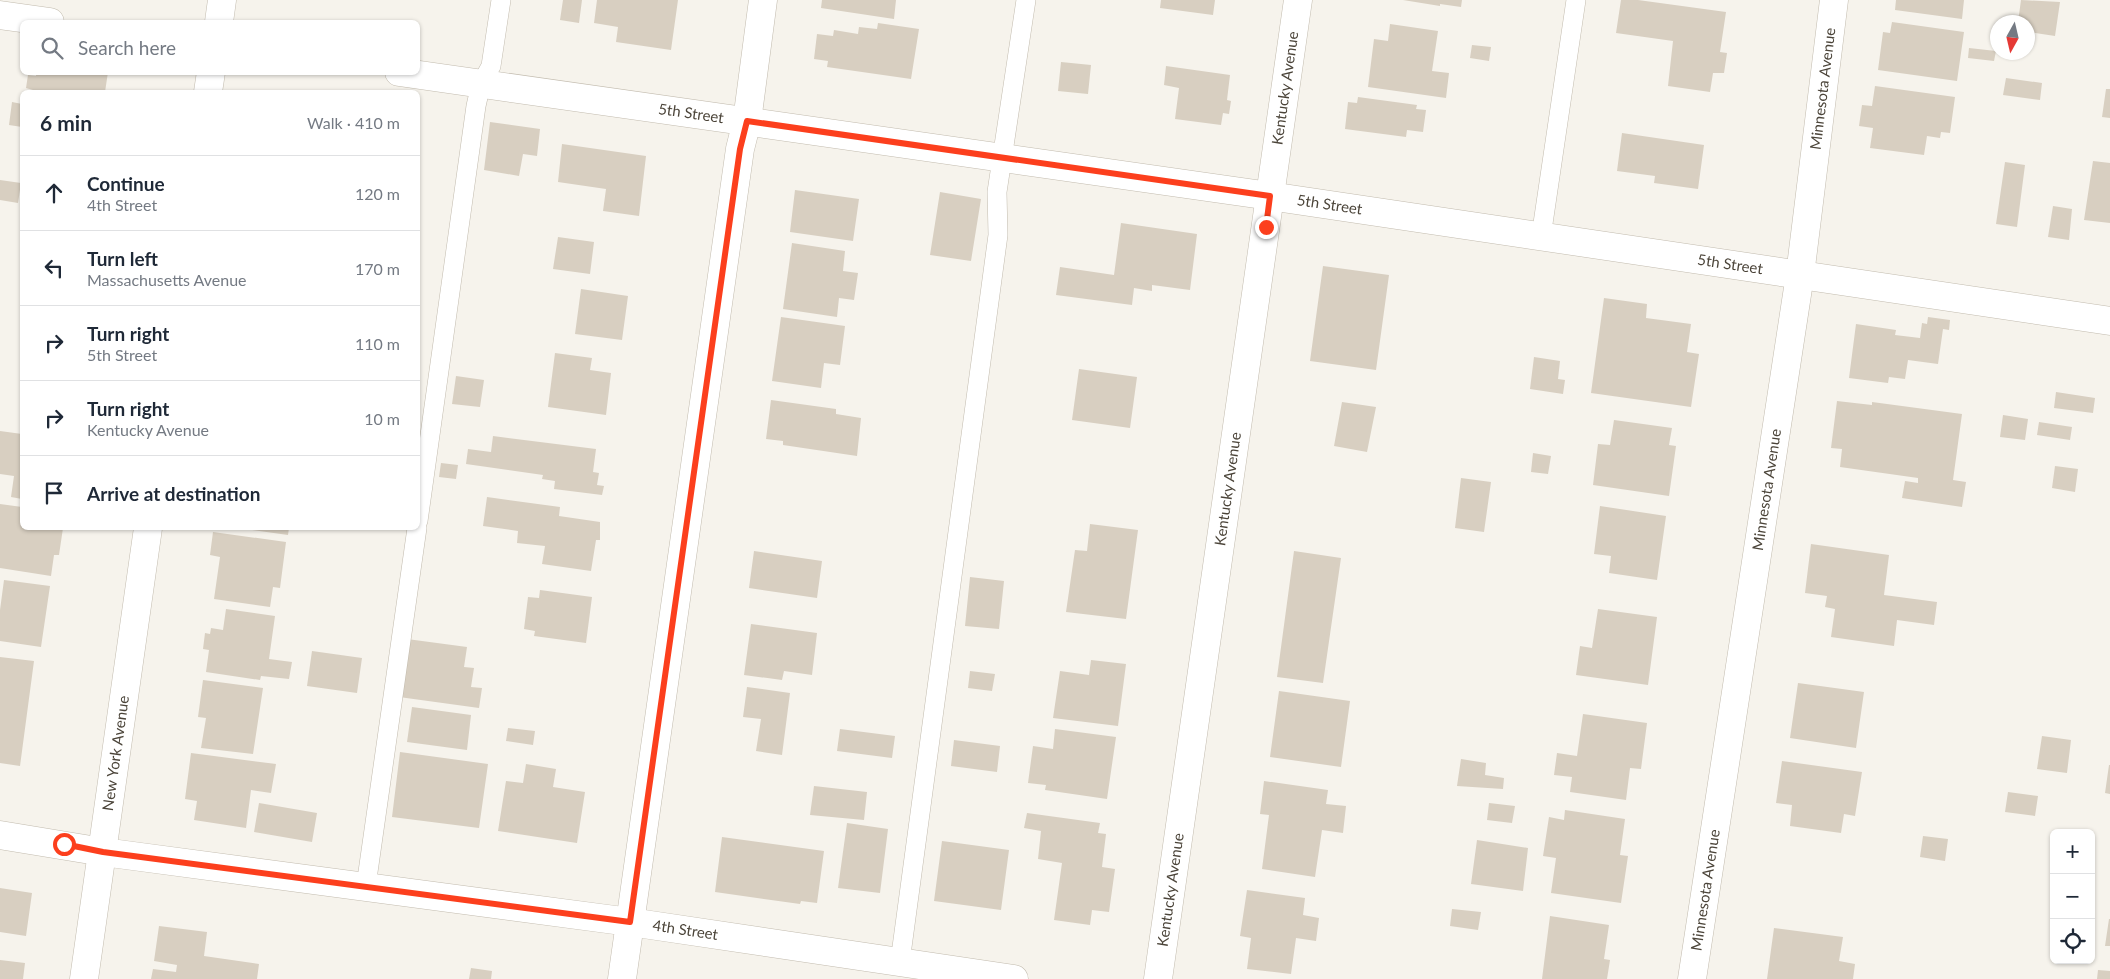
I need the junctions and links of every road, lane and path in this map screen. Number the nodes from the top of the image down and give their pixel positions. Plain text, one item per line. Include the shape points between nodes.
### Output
1 (222, 0) edge
2 (501, 0) edge
3 (763, 0) edge
4 (1026, 0) edge
5 (1298, 0) edge
6 (1576, 0) edge
7 (1834, 0) edge
8 (0, 15) edge
9 (36, 20) edge
10 (219, 20) edge
11 (211, 75) edge
12 (420, 75) edge
13 (481, 84) junction
14 (208, 90) edge
15 (747, 121) junction
16 (1002, 158) junction
17 (1270, 196) junction
18 (1541, 237) junction
19 (1800, 275) junction
20 (2110, 320) edge
21 (420, 507) edge
22 (148, 530) edge
23 (417, 530) edge
24 (0, 835) edge
25 (103, 852) junction
26 (366, 886) junction
27 (630, 922) junction
28 (900, 962) junction
29 (84, 979) edge
30 (622, 979) edge
31 (1014, 979) edge
32 (1158, 979) edge
33 (1692, 979) edge

1 - 10 street
2 - 13 lane via 490,66
3 - 15 street
4 - 16 lane
5 - 17 street, Kentucky Avenue
6 - 18 lane
7 - 19 street, Minnesota Avenue
8 - 9 street
11 - 14 street
12 - 13 street, 5th Street
13 - 15 street, 5th Street
13 - 21 lane
15 - 16 street, 5th Street
15 - 27 street via 740,149
16 - 17 street, 5th Street
16 - 28 lane via 996,192 998,235
17 - 18 street, 5th Street
17 - 32 street, Kentucky Avenue
18 - 19 street, 5th Street
19 - 20 street, 5th Street
19 - 33 street, Minnesota Avenue
22 - 25 street, New York Avenue
23 - 26 lane
24 - 25 street, 4th Street
25 - 26 street, 4th Street
25 - 29 street, New York Avenue
26 - 27 street, 4th Street
27 - 28 street, 4th Street
27 - 30 street
28 - 31 street, 4th Street

